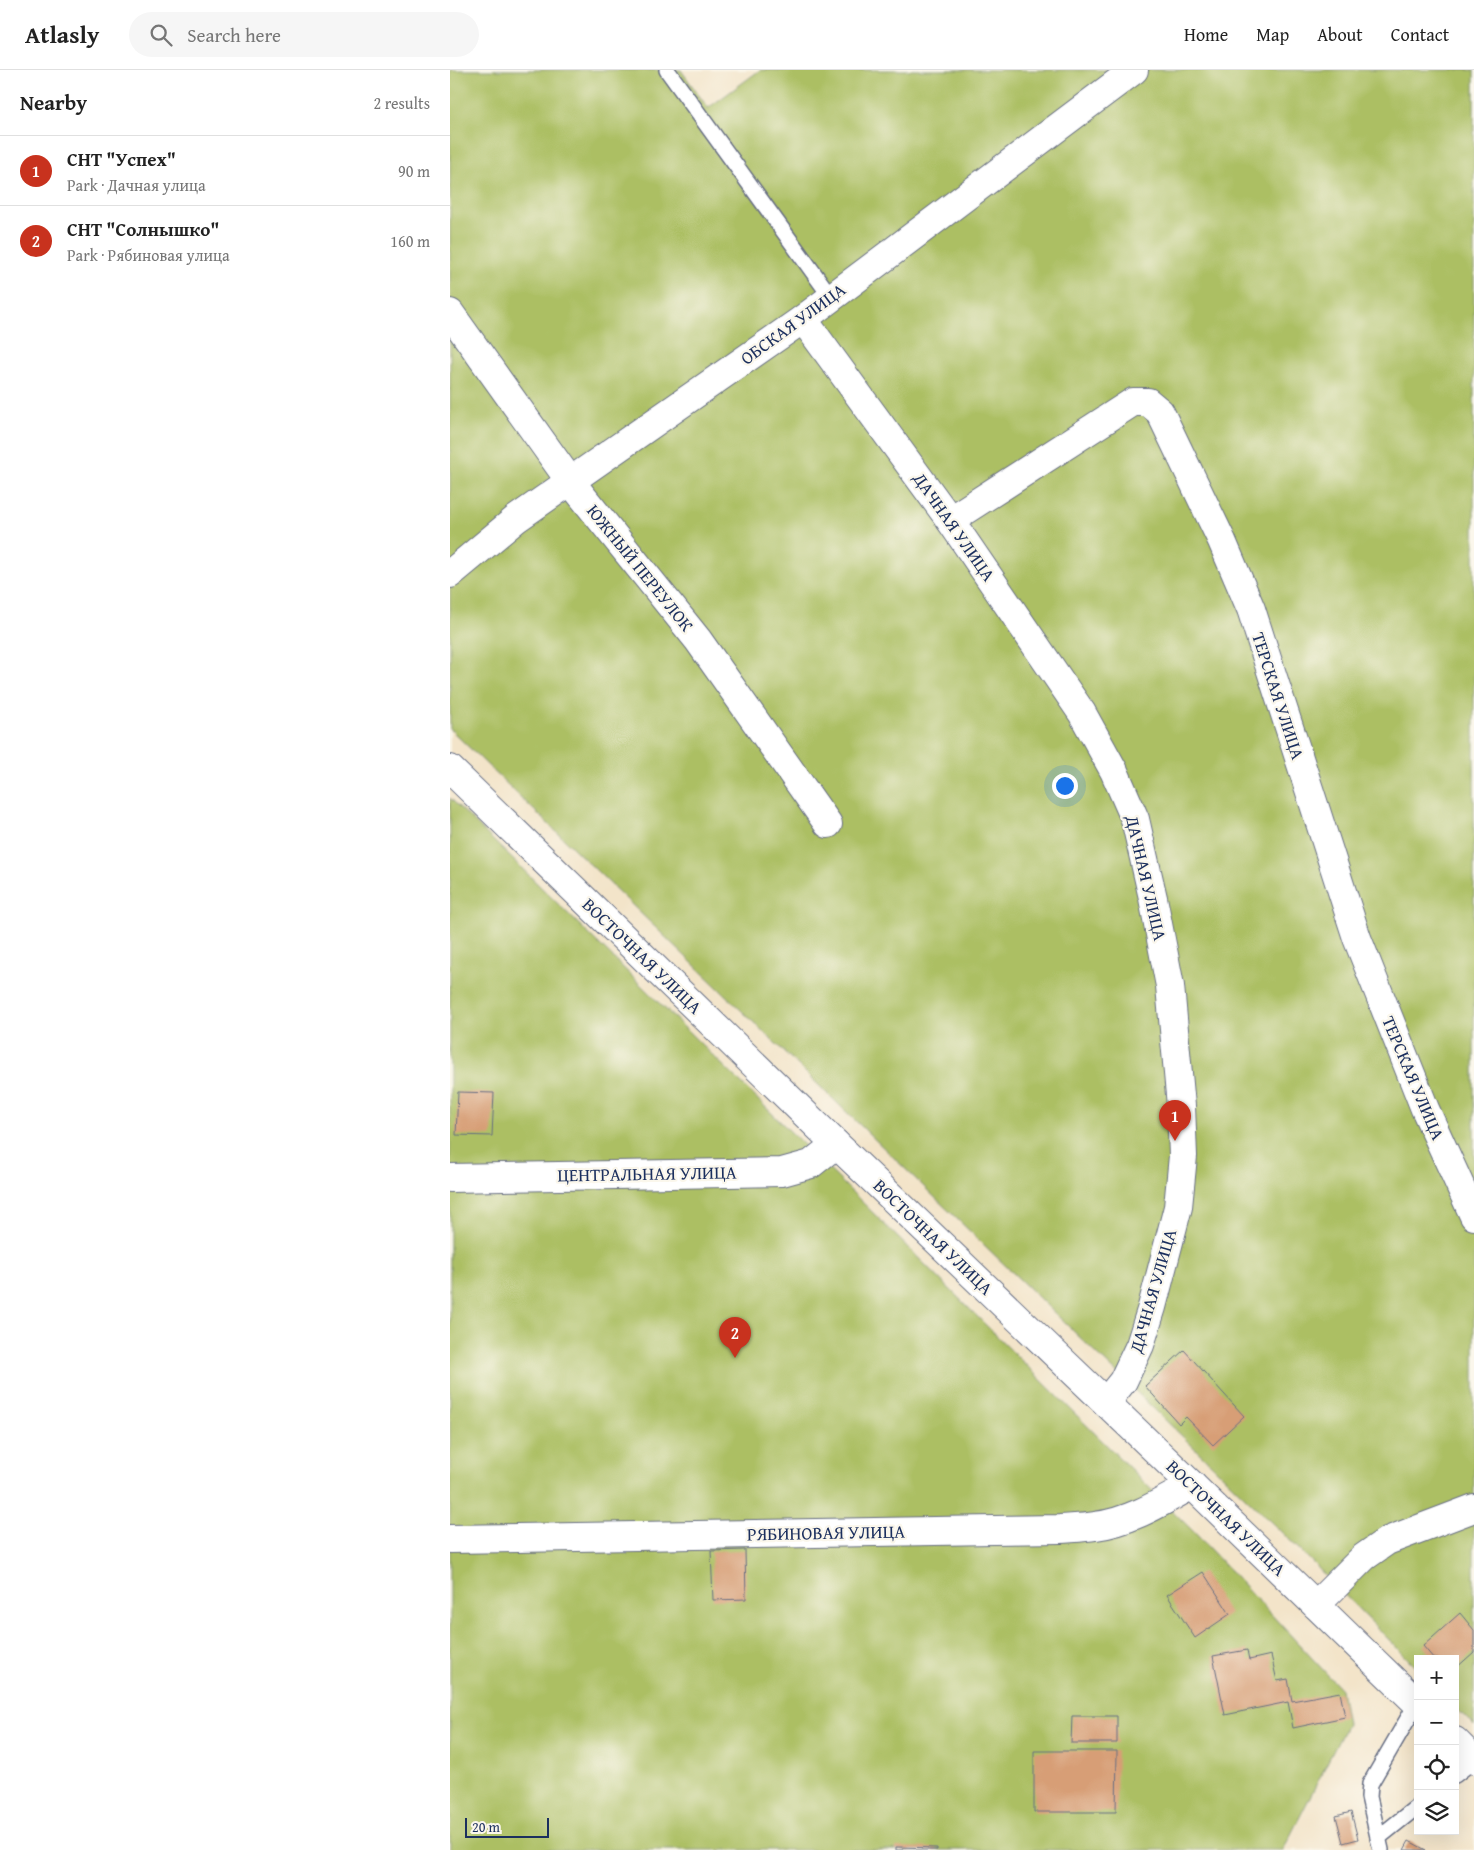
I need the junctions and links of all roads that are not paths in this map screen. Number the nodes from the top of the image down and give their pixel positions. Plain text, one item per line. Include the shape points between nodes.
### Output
1 (667, 70) edge
2 (1134, 70) edge
3 (831, 298) junction
4 (450, 313) edge
5 (803, 319) junction
6 (570, 481) junction
7 (950, 520) junction
8 (450, 574) edge
9 (450, 769) edge
10 (828, 824) dead end
11 (836, 1144) junction
12 (450, 1178) edge
13 (1474, 1216) edge
14 (1106, 1402) junction
15 (1192, 1485) junction
16 (1474, 1508) edge
17 (450, 1539) edge
18 (1316, 1605) junction
19 (1414, 1701) edge
20 (1414, 1709) edge
21 (1459, 1745) edge
22 (1474, 1760) edge
23 (1459, 1772) edge
24 (1414, 1810) edge
25 (1380, 1844) edge

1 - 3 lane
2 - 3 street, ОБСКАЯ УЛИЦА
3 - 5 street, ОБСКАЯ УЛИЦА
4 - 6 street, ЮЖНЫЙ ПЕРЕУЛОК
5 - 6 street, ОБСКАЯ УЛИЦА
5 - 7 street, ДАЧНАЯ УЛИЦА
6 - 8 street, ОБСКАЯ УЛИЦА via 516,519
6 - 10 street, ЮЖНЫЙ ПЕРЕУЛОК via 698,640
7 - 13 street, ТЕРСКАЯ УЛИЦА via 1133,402 1148,402 1160,412 1251,609 1357,938 1425,1109
7 - 14 street, ДАЧНАЯ УЛИЦА via 1082,713 1114,771 1134,819 1154,898 1170,986 1183,1156 1178,1207 1140,1345 1123,1381
9 - 11 street, ВОСТОЧНАЯ УЛИЦА
11 - 12 street, ЦЕНТРАЛЬНАЯ УЛИЦА via 811,1164 782,1172
11 - 14 street, ВОСТОЧНАЯ УЛИЦА
14 - 15 street, ВОСТОЧНАЯ УЛИЦА
15 - 17 street, РЯБИНОВАЯ УЛИЦА via 1123,1520 1060,1529
15 - 18 street, ВОСТОЧНАЯ УЛИЦА
16 - 18 street via 1387,1541 1364,1557
18 - 19 street, ВОСТОЧНАЯ УЛИЦА
20 - 25 lane via 1370,1784 1369,1797
21 - 22 street
22 - 23 lane
24 - 25 lane

